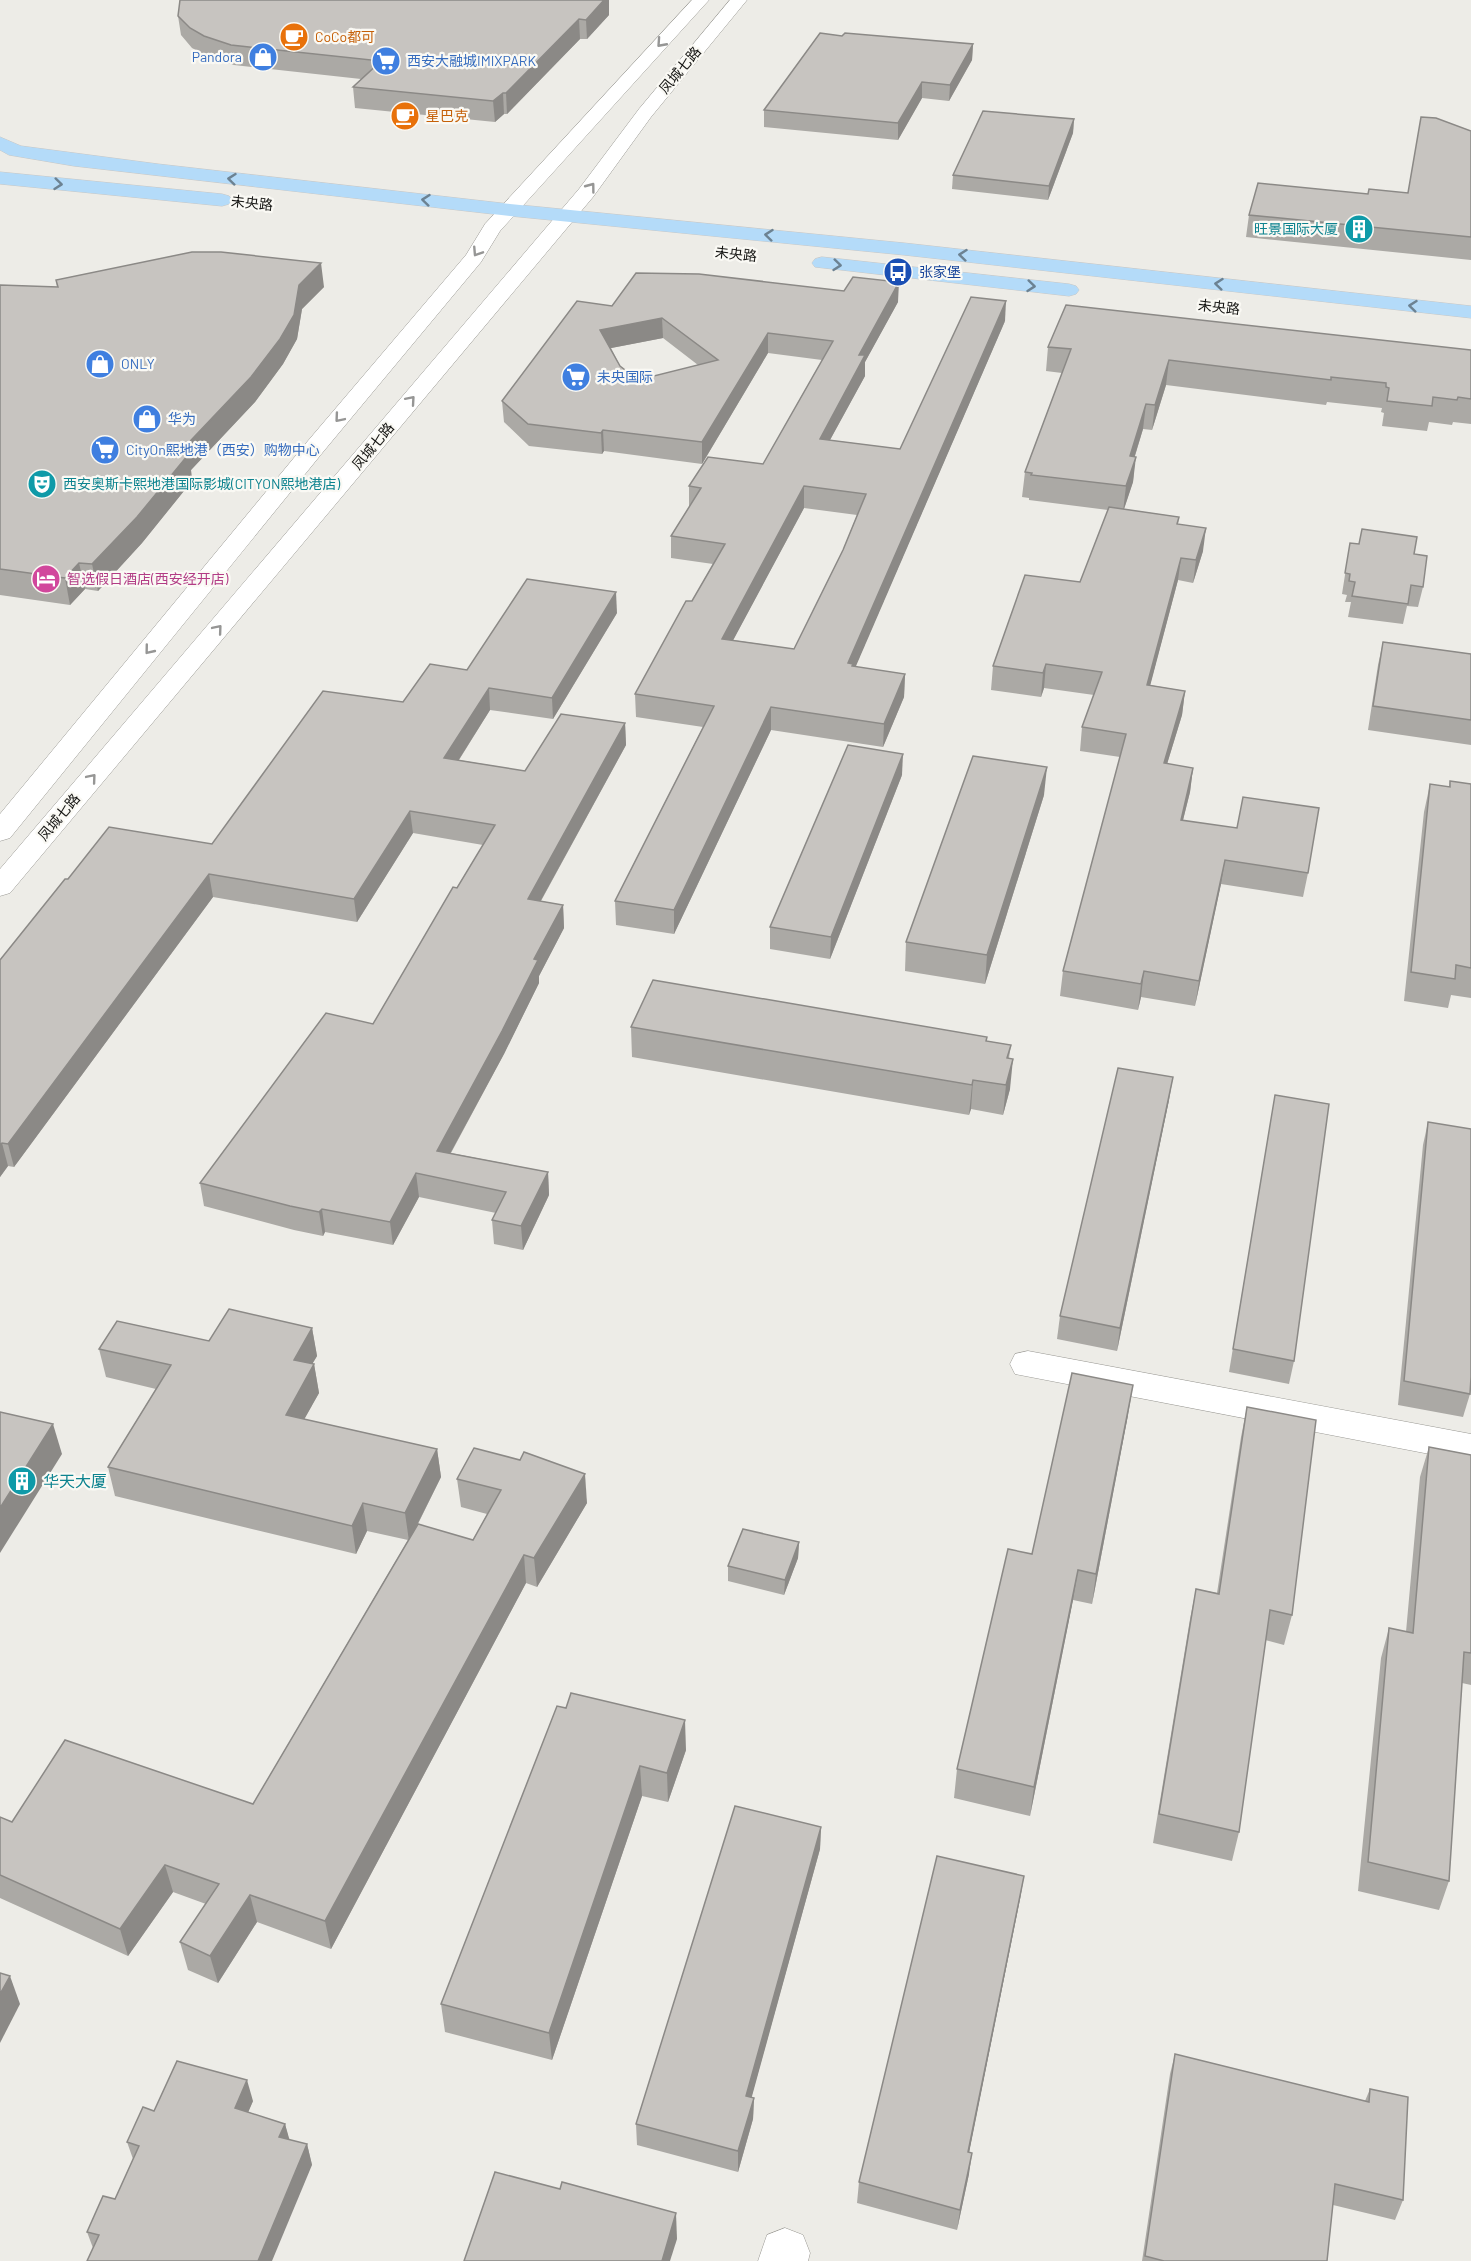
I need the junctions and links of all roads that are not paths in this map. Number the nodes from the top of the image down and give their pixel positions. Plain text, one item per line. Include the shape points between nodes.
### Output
1 (701, 0) edge
2 (739, 0) edge
3 (8, 146) edge
4 (0, 178) edge
5 (245, 202) dead end
6 (567, 215) junction
7 (518, 224) junction
8 (551, 235) junction
9 (574, 237) dead end
10 (805, 261) dead end
11 (1085, 292) dead end
12 (1471, 312) edge
13 (0, 832) edge
14 (0, 887) edge
15 (1028, 1364) dead end
16 (1471, 1448) edge

1 -> 7 street, 凤城七路
6 -> 2 street, 凤城七路
7 -> 3 main road, 未央路 via 74,160
4 -> 5 main road, 未央路
6 - 7 main road, 未央路
6 - 8 street, 凤城七路
12 -> 6 main road, 未央路
7 - 8 main road, 未央路
7 -> 13 street, 凤城七路 via 482,227 474,258
8 - 9 main road, 未央路
14 -> 8 street, 凤城七路
10 -> 11 main road
15 - 16 street

